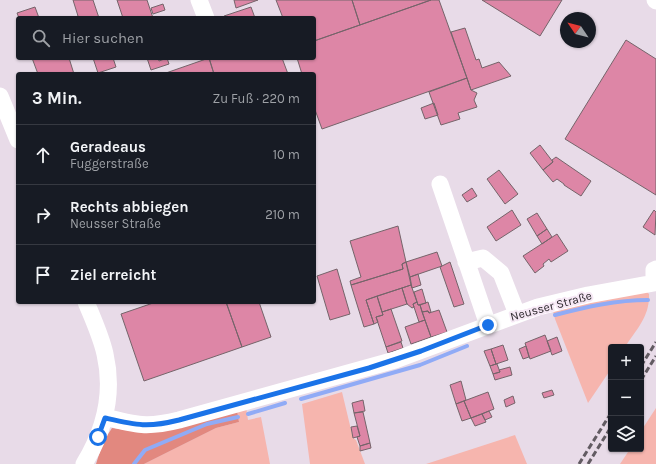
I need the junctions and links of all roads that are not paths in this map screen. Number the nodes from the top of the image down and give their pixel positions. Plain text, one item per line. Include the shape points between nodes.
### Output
1 (199, 0) edge
2 (205, 16) edge
3 (0, 96) edge
4 (16, 135) edge
5 (440, 184) dead end
6 (466, 262) junction
7 (655, 276) edge
8 (87, 304) edge
9 (517, 314) junction
10 (488, 325) junction
11 (105, 418) junction
12 (84, 464) edge

1 - 2 street
3 - 4 street
5 - 6 street
6 - 9 street via 483,258 501,272
6 - 10 street
7 - 9 street, Neusser Straße
8 - 11 street via 106,360 108,385
9 - 10 street, Neusser Straße
10 - 11 street, Neusser Straße via 382,364 179,420 140,426
11 - 12 street

